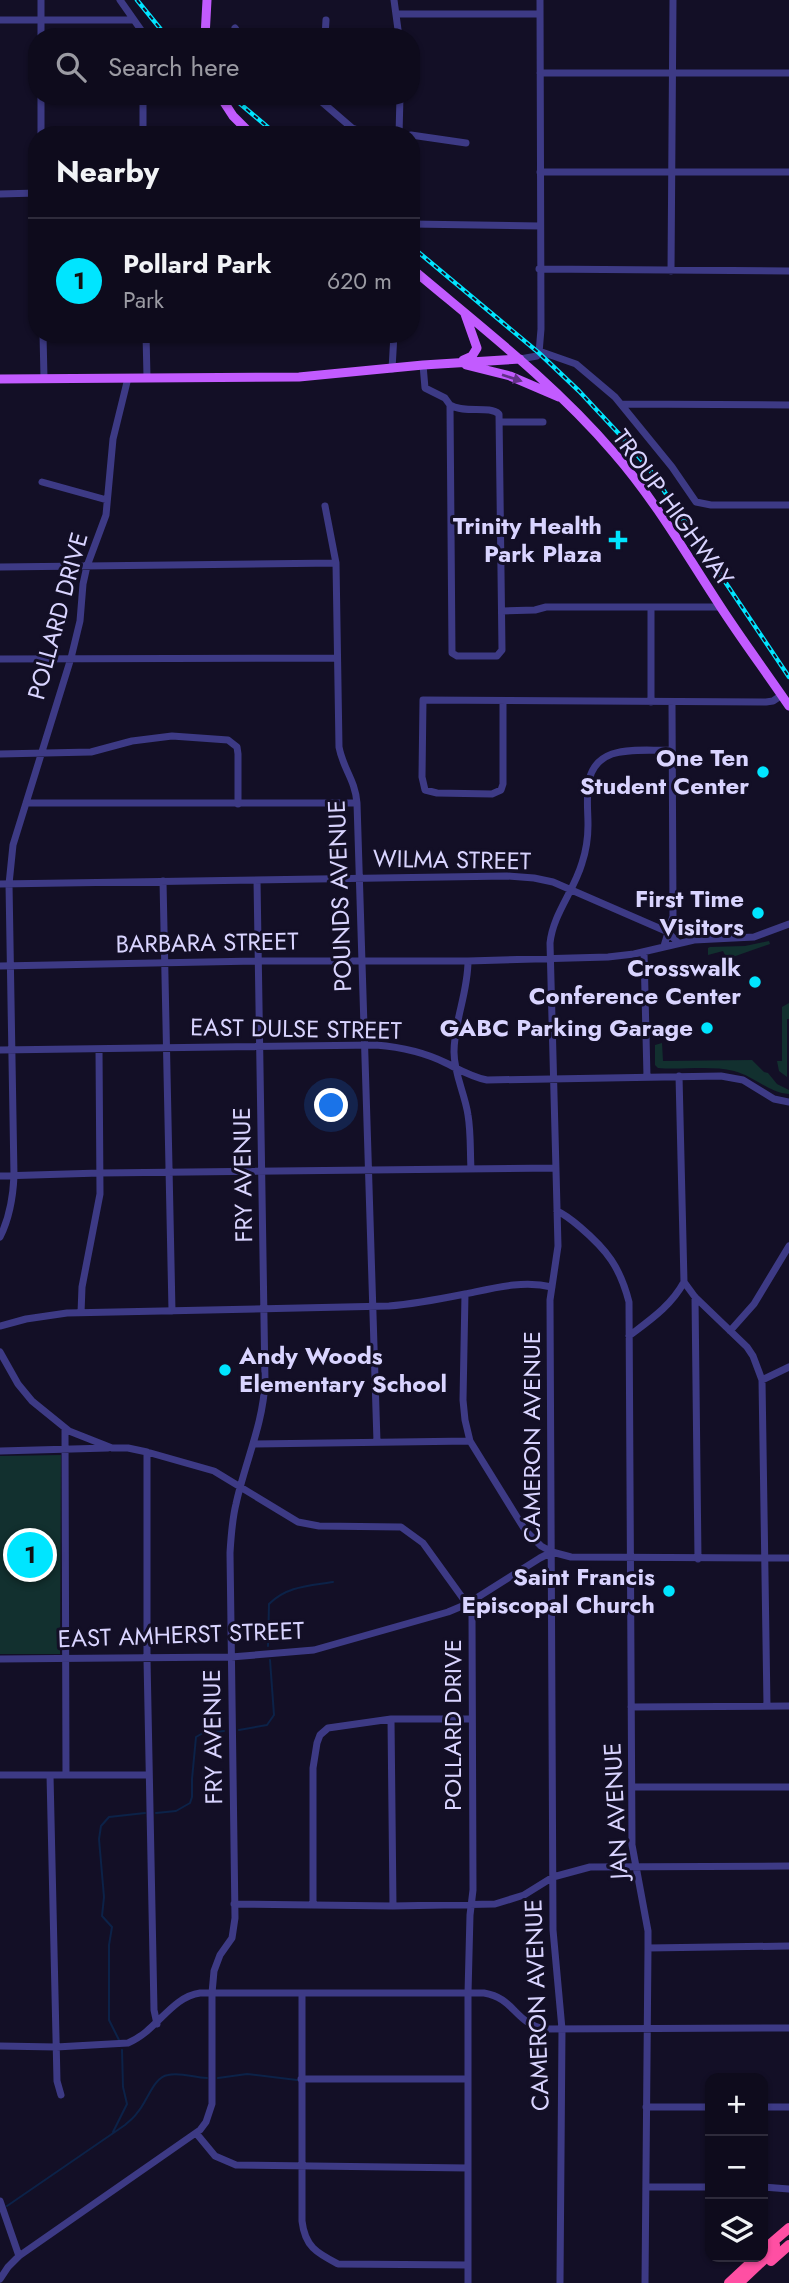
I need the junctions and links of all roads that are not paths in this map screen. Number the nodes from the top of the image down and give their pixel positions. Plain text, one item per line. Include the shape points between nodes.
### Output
1 (41, 0) edge
2 (120, 0) edge
3 (207, 0) edge
4 (394, 0) edge
5 (540, 0) edge
6 (673, 0) edge
7 (396, 13) junction
8 (540, 14) junction
9 (41, 19) junction
10 (0, 20) edge
11 (132, 20) junction
12 (326, 20) dead end
13 (41, 28) edge
14 (138, 28) edge
15 (205, 28) edge
16 (326, 28) edge
17 (398, 28) edge
18 (540, 72) junction
19 (673, 73) junction
20 (789, 73) edge
21 (41, 105) edge
22 (143, 105) edge
23 (226, 105) edge
24 (327, 105) edge
25 (400, 105) edge
26 (41, 126) edge
27 (143, 126) edge
28 (242, 126) edge
29 (350, 126) edge
30 (399, 126) edge
31 (420, 136) edge
32 (466, 143) dead end
33 (540, 172) junction
34 (671, 172) junction
35 (789, 172) edge
36 (28, 193) edge
37 (0, 194) edge
38 (420, 224) edge
39 (540, 226) junction
40 (539, 270) junction
41 (671, 271) junction
42 (789, 271) edge
43 (420, 275) edge
44 (464, 312) junction
45 (43, 343) edge
46 (146, 343) edge
47 (393, 343) edge
48 (539, 351) junction
49 (520, 359) junction
50 (458, 363) junction
51 (423, 365) junction
52 (392, 369) junction
53 (128, 377) junction
54 (147, 377) junction
55 (44, 378) junction
56 (0, 379) edge
57 (564, 399) junction
58 (621, 404) junction
59 (450, 405) junction
60 (789, 405) edge
61 (500, 422) junction
62 (543, 422) dead end
63 (42, 482) dead end
64 (107, 500) junction
65 (789, 505) edge
66 (325, 506) dead end
67 (337, 563) junction
68 (87, 566) junction
69 (0, 567) edge
70 (651, 607) junction
71 (720, 607) junction
72 (502, 611) junction
73 (337, 658) junction
74 (0, 659) edge
75 (71, 659) junction
76 (782, 695) junction
77 (503, 702) junction
78 (651, 702) junction
79 (672, 702) junction
80 (789, 706) edge
81 (672, 750) junction
82 (42, 753) junction
83 (0, 754) edge
84 (26, 803) junction
85 (357, 803) junction
86 (238, 804) junction
87 (359, 878) junction
88 (257, 880) junction
89 (163, 881) junction
90 (4, 884) edge
91 (570, 890) junction
92 (789, 924) edge
93 (668, 932) junction
94 (678, 943) junction
95 (664, 946) junction
96 (644, 952) junction
97 (550, 958) junction
98 (362, 960) junction
99 (257, 961) junction
100 (468, 961) junction
101 (165, 962) junction
102 (0, 966) edge
103 (11, 966) junction
104 (364, 1045) junction
105 (260, 1046) junction
106 (166, 1047) junction
107 (99, 1049) junction
108 (0, 1050) edge
109 (13, 1050) junction
110 (455, 1068) junction
111 (679, 1076) junction
112 (647, 1077) junction
113 (554, 1079) junction
114 (789, 1102) edge
115 (556, 1168) junction
116 (471, 1169) junction
117 (367, 1170) junction
118 (262, 1171) junction
119 (100, 1173) junction
120 (170, 1174) junction
121 (0, 1176) edge
122 (14, 1176) junction
123 (557, 1211) junction
124 (0, 1237) edge
125 (789, 1246) edge
126 (684, 1282) junction
127 (552, 1287) junction
128 (465, 1294) junction
129 (695, 1297) junction
130 (373, 1305) junction
131 (265, 1308) junction
132 (172, 1311) junction
133 (81, 1313) junction
134 (0, 1326) edge
135 (730, 1331) junction
136 (629, 1336) junction
137 (0, 1352) edge
138 (789, 1367) edge
139 (762, 1381) junction
140 (65, 1428) junction
141 (470, 1441) junction
142 (377, 1442) junction
143 (255, 1444) junction
144 (112, 1448) junction
145 (65, 1449) junction
146 (0, 1451) edge
147 (148, 1452) junction
148 (240, 1488) junction
149 (552, 1552) junction
150 (631, 1558) junction
151 (764, 1558) junction
152 (789, 1558) edge
153 (698, 1559) junction
154 (467, 1604) junction
155 (231, 1657) junction
156 (0, 1659) edge
157 (65, 1659) junction
158 (147, 1659) junction
159 (767, 1706) junction
160 (789, 1706) edge
161 (631, 1707) junction
162 (391, 1719) junction
163 (471, 1719) junction
164 (0, 1775) edge
165 (50, 1775) junction
166 (66, 1775) junction
167 (149, 1775) junction
168 (633, 1787) junction
169 (789, 1787) edge
170 (789, 1866) edge
171 (635, 1868) junction
172 (553, 1877) junction
173 (234, 1904) junction
174 (313, 1904) junction
175 (471, 1905) junction
176 (393, 1906) junction
177 (789, 1946) edge
178 (648, 1948) junction
179 (212, 1993) junction
180 (302, 1993) junction
181 (468, 1993) junction
182 (157, 2024) junction
183 (646, 2027) junction
184 (789, 2028) edge
185 (562, 2029) junction
186 (0, 2046) edge
187 (56, 2046) junction
188 (301, 2079) junction
189 (468, 2079) junction
190 (61, 2095) dead end
191 (646, 2107) junction
192 (705, 2107) edge
193 (768, 2107) edge
194 (789, 2107) edge
195 (196, 2133) junction
196 (302, 2167) junction
197 (468, 2168) junction
198 (646, 2187) junction
199 (705, 2187) edge
200 (768, 2187) edge
201 (789, 2189) edge
202 (0, 2201) edge
203 (789, 2228) edge
204 (772, 2243) junction
205 (789, 2245) edge
206 (768, 2247) edge
207 (19, 2256) junction
208 (752, 2262) edge
209 (468, 2264) junction
210 (0, 2279) edge
211 (468, 2283) edge
212 (561, 2283) edge
213 (645, 2283) edge
214 (729, 2283) edge
215 (739, 2283) edge
216 (748, 2283) edge

1 - 9 street
2 - 11 street
3 - 15 main road
4 - 7 street
5 - 8 street
6 - 19 street
7 - 8 street
7 - 17 street
8 - 18 street
9 - 10 street
9 - 11 street
9 - 13 street
11 - 14 street
12 - 16 street
18 - 19 street
18 - 33 street
19 - 20 street
19 - 34 street
21 - 26 street
22 - 27 street
23 - 28 main road
24 - 29 street
25 - 30 street
31 - 32 street
33 - 34 street
33 - 39 street
34 - 35 street
34 - 41 street
36 - 37 street
38 - 39 street
39 - 40 street
40 - 41 street
40 - 48 street
41 - 42 street
43 - 44 main road, TROUP HIGHWAY
44 - 49 main road, TROUP HIGHWAY
44 - 50 main road via 477,348
45 - 55 street
46 - 54 street
47 - 52 street
48 - 49 street via 537,356
48 - 58 street via 586,370
49 - 50 main road
49 - 57 main road, TROUP HIGHWAY
50 - 51 main road
50 -> 57 main road via 510,376
51 - 52 main road
51 - 59 street via 425,388
52 - 54 main road via 299,377
53 - 54 main road
53 - 55 main road
53 - 64 street, POLLARD DRIVE via 113,439
55 - 56 main road
57 - 71 main road, TROUP HIGHWAY via 635,479
58 - 60 street
58 - 65 street via 696,502
59 - 61 street via 497,411
59 - 72 street via 452,653 500,655
61 - 62 street
61 - 72 street
63 - 64 street
64 - 68 street, POLLARD DRIVE
66 - 67 street, POUNDS AVENUE
67 - 68 street
67 - 73 street, POUNDS AVENUE
68 - 69 street
68 - 75 street, POLLARD DRIVE
70 - 71 street
70 - 72 street
70 - 78 street
71 - 76 main road, TROUP HIGHWAY
73 - 75 street
73 - 85 street, POUNDS AVENUE via 339,747 354,782
74 - 75 street
75 - 82 street, POLLARD DRIVE
76 - 79 street via 770,701
76 - 80 main road, TROUP HIGHWAY
77 - 77 street via 503,784 499,792 425,790 423,700
77 - 78 street
78 - 79 street
79 - 81 street
81 - 91 street, CAMERON AVENUE via 612,754 592,771 585,851
81 - 93 street via 673,916
82 - 83 street
82 - 84 street, POLLARD DRIVE
82 - 86 street via 91,752 172,736 228,740 237,747
84 - 86 street
84 - 90 street, POLLARD DRIVE
85 - 86 street
85 - 87 street, POUNDS AVENUE
87 - 88 street, WILMA STREET
87 - 91 street, WILMA STREET via 507,876 534,878
87 - 98 street, POUNDS AVENUE
88 - 89 street, WILMA STREET
88 - 99 street, FRY AVENUE
89 - 90 street, WILMA STREET
89 - 101 street
90 - 103 street, POLLARD DRIVE
91 - 93 street, WILMA STREET
91 - 97 street, CAMERON AVENUE via 552,929
92 - 94 street, BARBARA STREET via 754,937
93 - 94 street, WILMA STREET
93 - 95 street
94 - 95 street, BARBARA STREET
95 - 96 street, BARBARA STREET
96 - 97 street, BARBARA STREET
96 - 112 street
97 - 100 street, BARBARA STREET
97 - 113 street, CAMERON AVENUE
98 - 99 street, BARBARA STREET
98 - 100 street, BARBARA STREET
98 - 104 street, POUNDS AVENUE
99 - 101 street, BARBARA STREET
99 - 105 street, FRY AVENUE
100 - 110 street via 468,983 455,1035
101 - 103 street, BARBARA STREET
101 - 106 street
102 - 103 street, BARBARA STREET
103 - 109 street, POLLARD DRIVE
104 - 105 street, EAST DULSE STREET
104 - 110 street, EAST DULSE STREET via 413,1050
104 - 117 street, POUNDS AVENUE
105 - 106 street, EAST DULSE STREET
105 - 118 street, FRY AVENUE
106 - 107 street, EAST DULSE STREET
106 - 120 street
107 - 109 street, EAST DULSE STREET
107 - 119 street
108 - 109 street, EAST DULSE STREET
109 - 122 street, POLLARD DRIVE
110 - 113 street, EAST DULSE STREET via 487,1080
110 - 116 street via 468,1113
111 - 112 street, EAST DULSE STREET
111 - 114 street, EAST DULSE STREET via 732,1077
111 - 126 street
112 - 113 street, EAST DULSE STREET
113 - 115 street, CAMERON AVENUE
115 - 116 street
115 - 123 street, CAMERON AVENUE
116 - 117 street
117 - 118 street
117 - 130 street, POUNDS AVENUE
118 - 120 street
118 - 131 street, FRY AVENUE
119 - 120 street
119 - 122 street
119 - 133 street
120 - 132 street
121 - 122 street
122 - 124 street, POLLARD DRIVE via 13,1199
123 - 127 street, CAMERON AVENUE
123 - 136 street, JAN AVENUE via 611,1257 629,1302
125 - 135 street via 754,1304
126 - 129 street
126 - 136 street via 663,1310
127 - 128 street via 515,1285
127 - 149 street, CAMERON AVENUE
128 - 130 street
128 - 141 street via 463,1400
129 - 135 street
129 - 153 street
130 - 131 street
130 - 142 street, POUNDS AVENUE
131 - 132 street
131 - 143 street, FRY AVENUE via 264,1401
132 - 133 street
133 - 134 street
135 - 139 street via 753,1356
136 - 150 street, JAN AVENUE
137 - 140 street, POLLARD DRIVE via 32,1401
138 - 139 street
139 - 151 street
140 - 144 street, POLLARD DRIVE
140 - 145 street
141 - 142 street
141 - 149 street via 525,1530
142 - 143 street
143 - 148 street, FRY AVENUE
144 - 145 street
144 - 147 street, POLLARD DRIVE
145 - 146 street
145 - 157 street
147 - 148 street, POLLARD DRIVE via 214,1471
147 - 158 street
148 - 154 street, POLLARD DRIVE via 309,1525 401,1527 423,1543
148 - 155 street, FRY AVENUE via 230,1553
149 - 150 street via 571,1558
149 - 154 street, EAST AMHERST STREET
149 - 172 street, CAMERON AVENUE
150 - 153 street
150 - 161 street, JAN AVENUE
151 - 152 street
151 - 153 street
151 - 159 street
154 - 155 street, EAST AMHERST STREET via 314,1650
154 - 163 street, POLLARD DRIVE via 471,1614
155 - 158 street, EAST AMHERST STREET
155 - 173 street, FRY AVENUE
156 - 157 street, EAST AMHERST STREET
157 - 158 street, EAST AMHERST STREET
157 - 166 street
158 - 167 street
159 - 160 street
159 - 161 street
161 - 168 street, JAN AVENUE
162 - 163 street
162 - 174 street via 328,1728 320,1735 313,1768
162 - 176 street
163 - 175 street, POLLARD DRIVE
164 - 165 street
165 - 166 street
165 - 187 street
166 - 167 street
167 - 182 street
168 - 169 street
168 - 171 street, JAN AVENUE
170 - 171 street
171 - 172 street via 590,1867
171 - 178 street, JAN AVENUE
172 - 175 street via 513,1899
172 - 185 street, CAMERON AVENUE
173 - 174 street
173 - 179 street, FRY AVENUE via 232,1938 217,1962
174 - 176 street
175 - 176 street
175 - 181 street, POLLARD DRIVE
177 - 178 street
178 - 183 street, JAN AVENUE
179 - 180 street
179 - 182 street via 184,1997
179 - 195 street, FRY AVENUE via 212,2104
180 - 181 street
180 - 188 street
181 - 185 street via 501,1998 519,2018 536,2027
181 - 189 street, POLLARD DRIVE
182 - 187 street via 128,2043
183 - 184 street
183 - 185 street
183 - 191 street, JAN AVENUE
185 - 212 street, CAMERON AVENUE
186 - 187 street
187 - 190 street
188 - 189 street
188 - 196 street
189 - 197 street, POLLARD DRIVE
191 - 192 street
191 - 198 street, JAN AVENUE
193 - 194 street
195 - 196 street via 215,2156 236,2165
195 - 207 street, FRY AVENUE
196 - 197 street
196 - 209 street via 303,2232 322,2256 338,2264
197 - 209 street, POLLARD DRIVE
198 - 199 street
198 - 213 street, JAN AVENUE
200 - 201 street
202 - 207 street
203 - 204 highway
204 - 206 highway
204 - 215 highway via 774,2250
205 - 216 highway
207 - 210 street, FRY AVENUE
208 - 214 highway
209 - 211 street, POLLARD DRIVE

